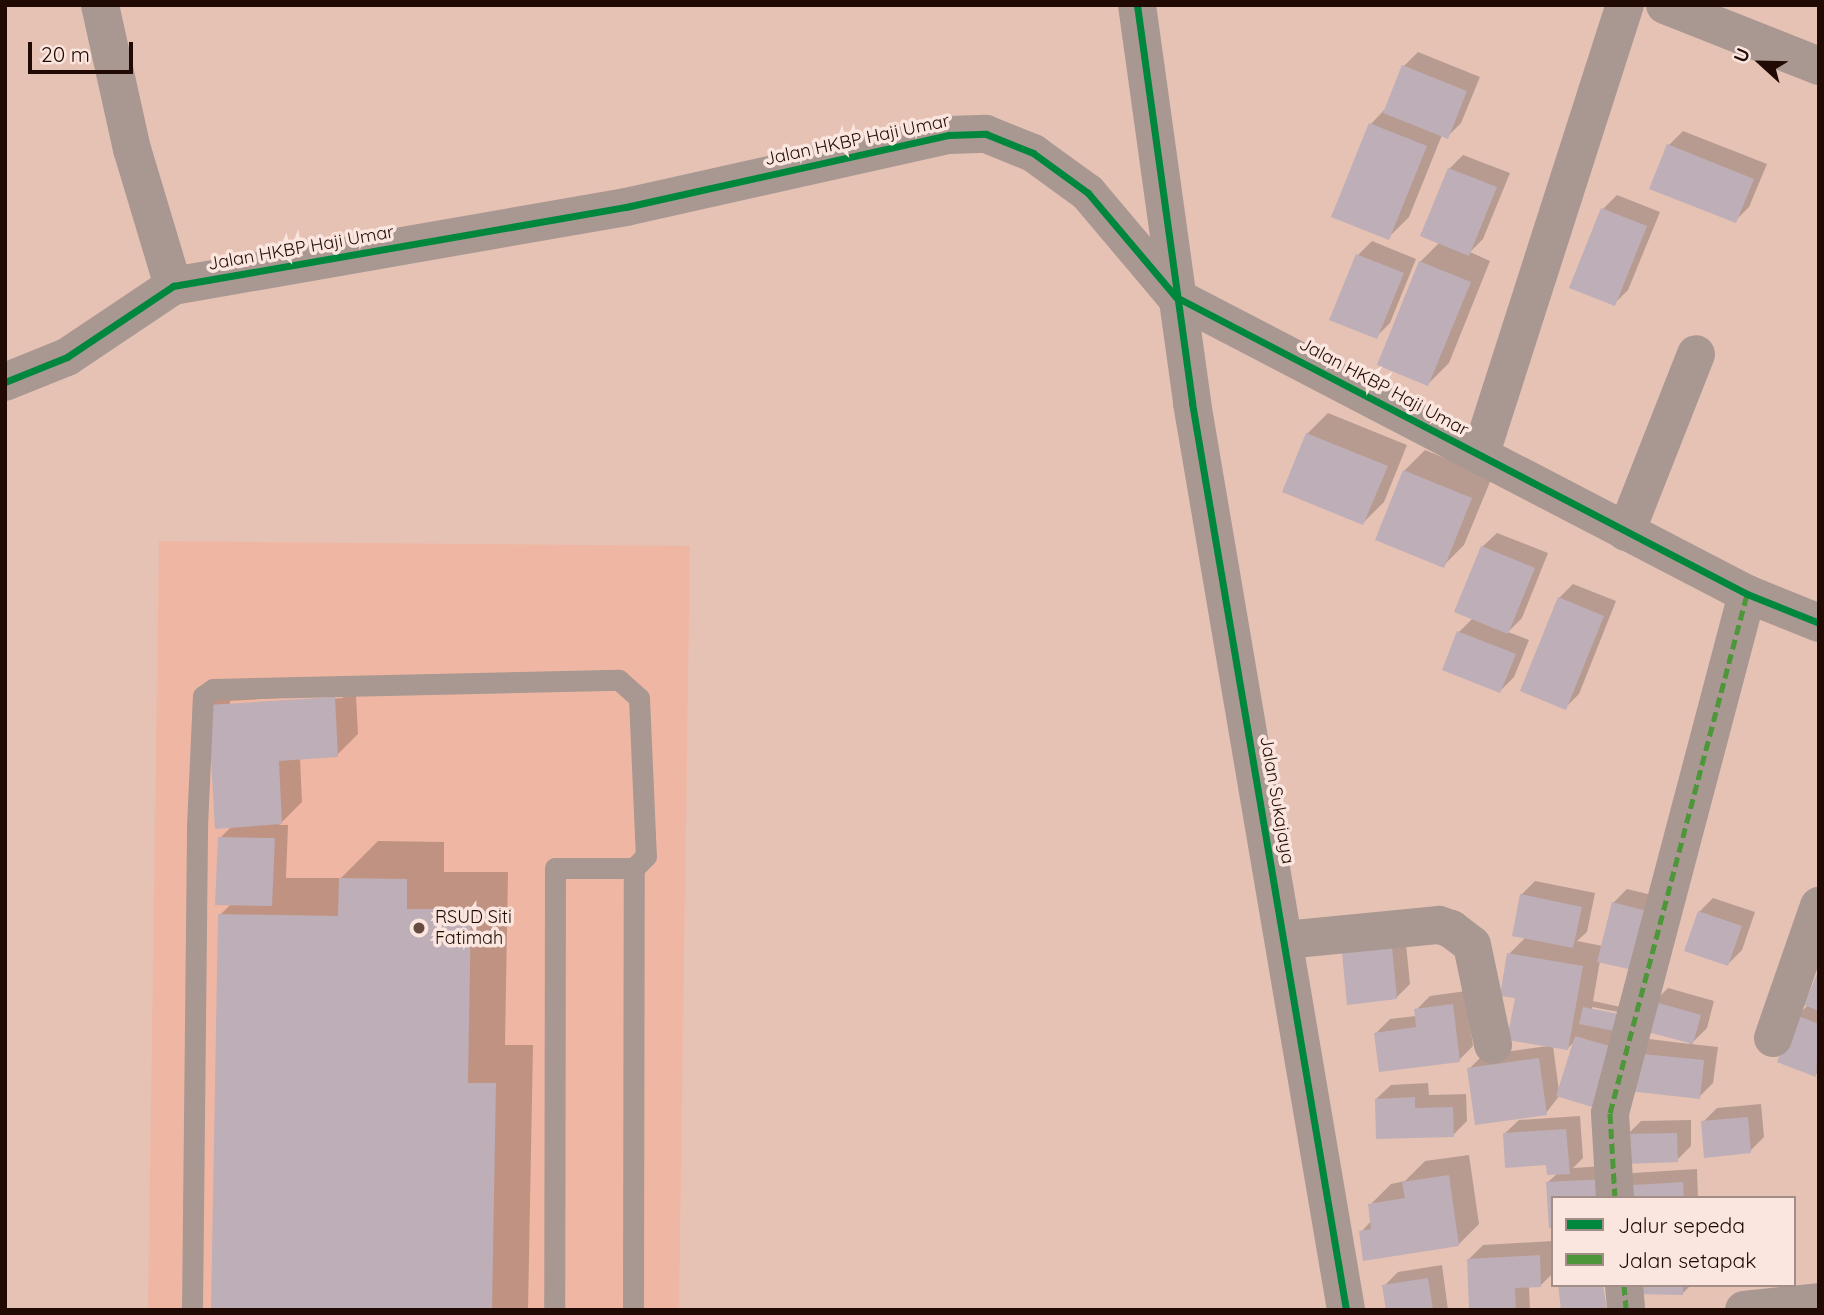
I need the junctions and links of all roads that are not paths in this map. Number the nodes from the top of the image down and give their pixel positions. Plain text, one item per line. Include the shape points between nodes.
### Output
1 (100, 5) edge
2 (1137, 5) edge
3 (1625, 5) edge
4 (1665, 5) edge
5 (1819, 66) edge
6 (173, 286) junction
7 (1176, 297) junction
8 (1696, 354) dead end
9 (5, 382) edge
10 (1480, 456) junction
11 (1626, 532) junction
12 (1747, 594) junction
13 (1819, 622) edge
14 (634, 868) junction
15 (1819, 906) edge
16 (1285, 940) junction
17 (1773, 1038) dead end
18 (1493, 1045) dead end
19 (1615, 1196) edge
20 (1624, 1287) edge
21 (1819, 1302) edge
22 (192, 1310) edge
23 (554, 1310) edge
24 (633, 1310) edge
25 (1346, 1310) edge
26 (1626, 1310) edge
27 (1744, 1310) edge

1 - 6 street via 132,149
2 - 7 street, Jalan Sukajaya
3 - 10 street
4 - 5 street
6 - 7 street, Jalan HKBP Haji Umar via 626,206 968,133 1008,141 1059,169 1088,193
6 - 9 street, Jalan HKBP Haji Umar via 67,357
7 - 10 street, Jalan HKBP Haji Umar
7 - 16 street, Jalan Sukajaya
8 - 11 street
10 - 11 street, Jalan HKBP Haji Umar
11 - 12 street, Jalan HKBP Haji Umar
12 - 13 street, Jalan HKBP Haji Umar
12 - 19 street via 1611,1113
14 - 22 lane via 646,856 639,698 619,680 395,682 206,693 200,702 197,826
14 - 23 lane via 555,868
14 - 24 lane
15 - 17 street
16 - 18 street via 1438,925 1451,929 1472,946
16 - 25 street, Jalan Sukajaya
20 - 26 street
21 - 27 street

